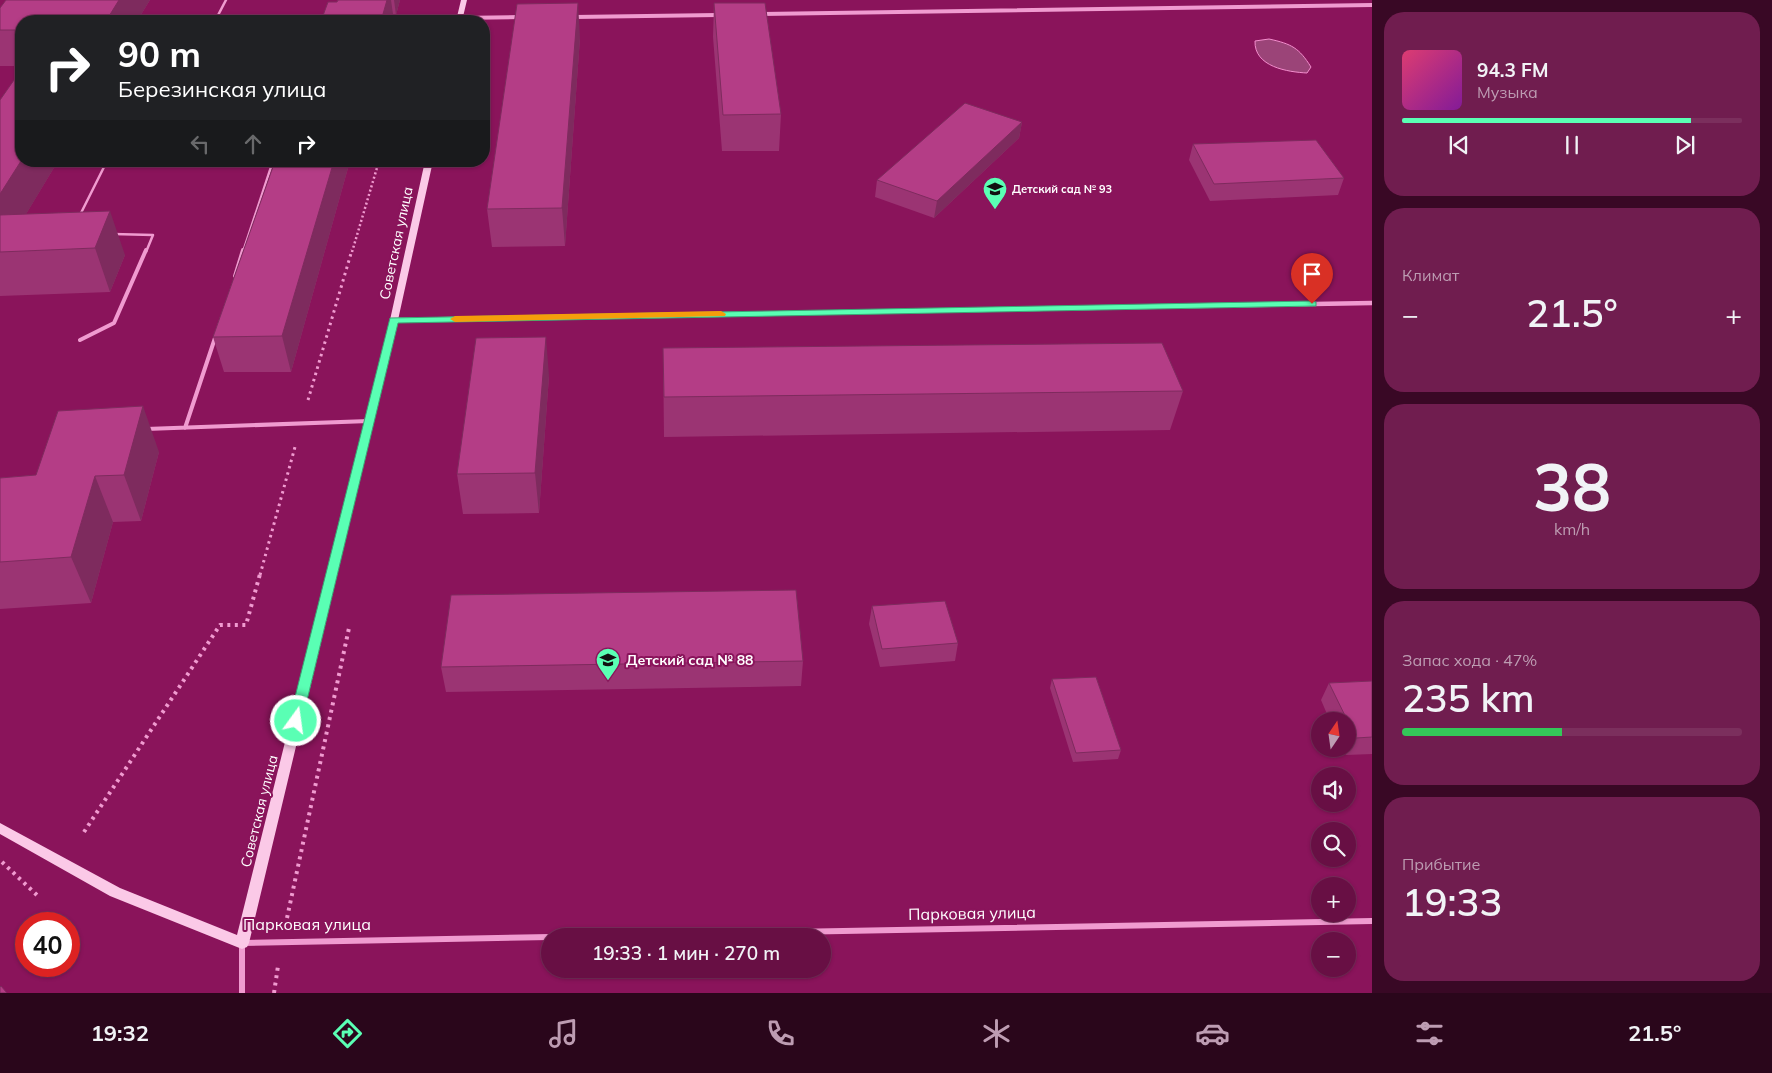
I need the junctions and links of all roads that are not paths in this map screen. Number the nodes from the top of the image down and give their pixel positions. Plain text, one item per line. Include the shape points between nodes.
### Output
1 (226, 0) edge
2 (464, 0) edge
3 (1372, 5) edge
4 (724, 14) edge
5 (754, 14) edge
6 (218, 15) edge
7 (461, 15) edge
8 (526, 17) edge
9 (566, 17) edge
10 (490, 19) edge
11 (104, 167) edge
12 (271, 167) edge
13 (427, 167) edge
14 (80, 217) edge
15 (108, 234) edge
16 (234, 281) edge
17 (1372, 303) edge
18 (394, 320) junction
19 (218, 327) edge
20 (80, 340) dead end
21 (369, 421) junction
22 (185, 428) junction
23 (138, 430) edge
24 (0, 828) edge
25 (1372, 921) edge
26 (831, 931) edge
27 (541, 937) edge
28 (242, 943) junction
29 (242, 993) edge

1 - 6 lane
2 - 7 street
3 - 5 street
4 - 9 street
8 - 10 street
11 - 14 lane
12 - 16 lane
13 - 18 street, Советская улица
15 - 20 lane via 153,235 114,323
17 - 18 street
18 - 21 street, Советская улица
19 - 22 lane
21 - 22 lane
21 - 28 street, Советская улица
22 - 23 lane
24 - 28 street, Парковая улица via 115,892
25 - 26 street, Парковая улица
27 - 28 street, Парковая улица
28 - 29 street

